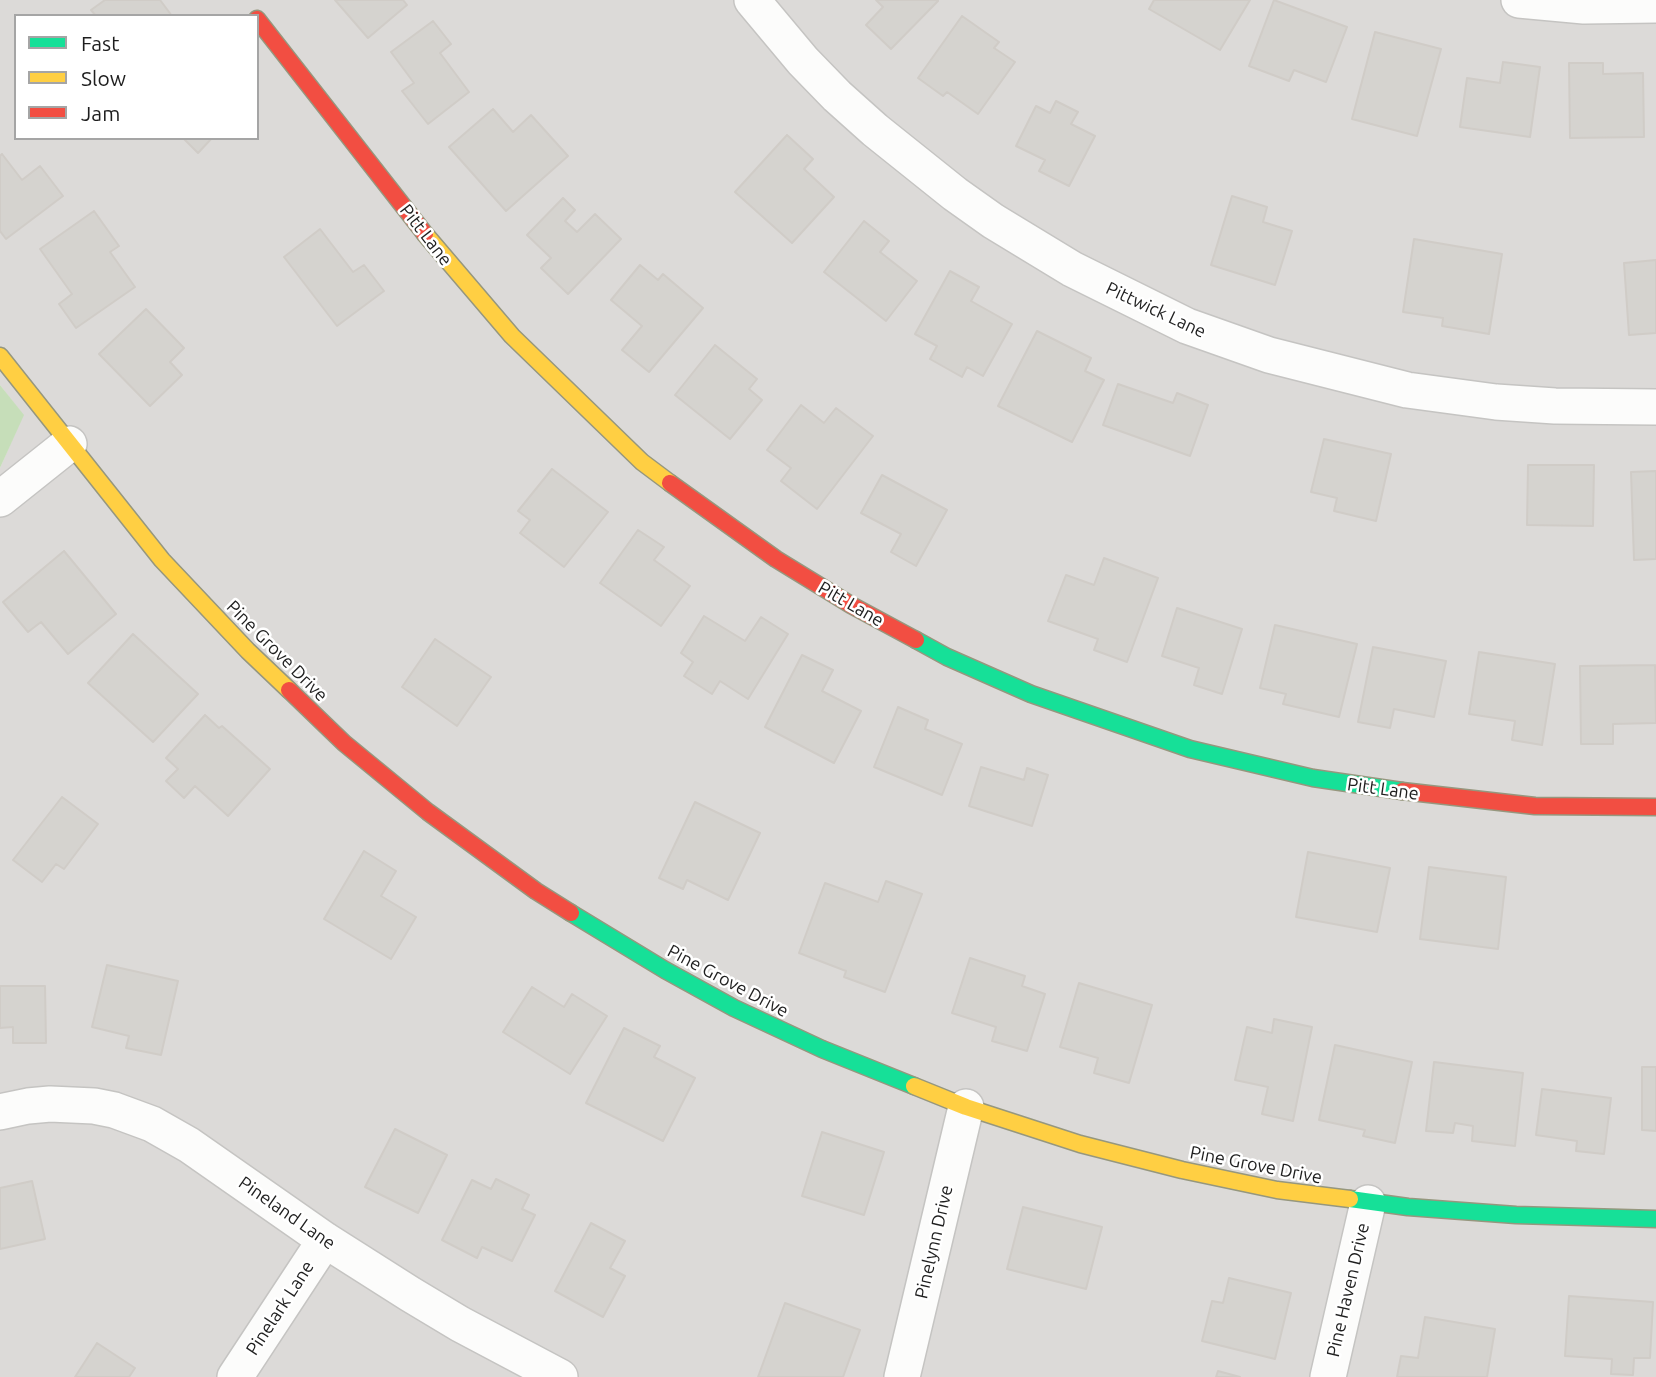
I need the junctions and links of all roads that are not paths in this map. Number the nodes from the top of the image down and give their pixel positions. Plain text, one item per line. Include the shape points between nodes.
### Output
1 (243, 0) edge
2 (752, 0) edge
3 (1519, 0) edge
4 (1656, 5) edge
5 (254, 14) edge
6 (259, 21) edge
7 (0, 356) edge
8 (1656, 407) edge
9 (69, 444) junction
10 (0, 499) edge
11 (1656, 807) edge
12 (966, 1107) junction
13 (0, 1112) edge
14 (1368, 1203) junction
15 (1656, 1219) edge
16 (325, 1240) junction
17 (235, 1377) edge
18 (560, 1377) edge
19 (902, 1377) edge
20 (1328, 1377) edge

1 - 5 street, Pitt Lane
2 - 8 street, Pittwick Lane via 837,96 955,194 1072,270 1175,321 1269,355 1407,390 1531,405
3 - 4 street via 1584,6
6 - 11 street, Pitt Lane via 449,265 582,406 642,461 711,514 851,605 947,657 1031,694 1189,749 1313,778 1439,797 1535,806
7 - 9 street, Pine Grove Drive
9 - 10 street
9 - 12 street, Pine Grove Drive via 162,560 282,685 370,765 505,869 603,933 734,1008
12 - 14 street, Pine Grove Drive via 1080,1144 1182,1170
12 - 19 street, Pinelynn Drive
13 - 16 street, Pineland Lane via 73,1105 134,1116 189,1145
14 - 15 street, Pine Grove Drive via 1502,1215
14 - 20 street, Pine Haven Drive
16 - 17 street, Pinelark Lane
16 - 18 street, Pineland Lane via 460,1324

